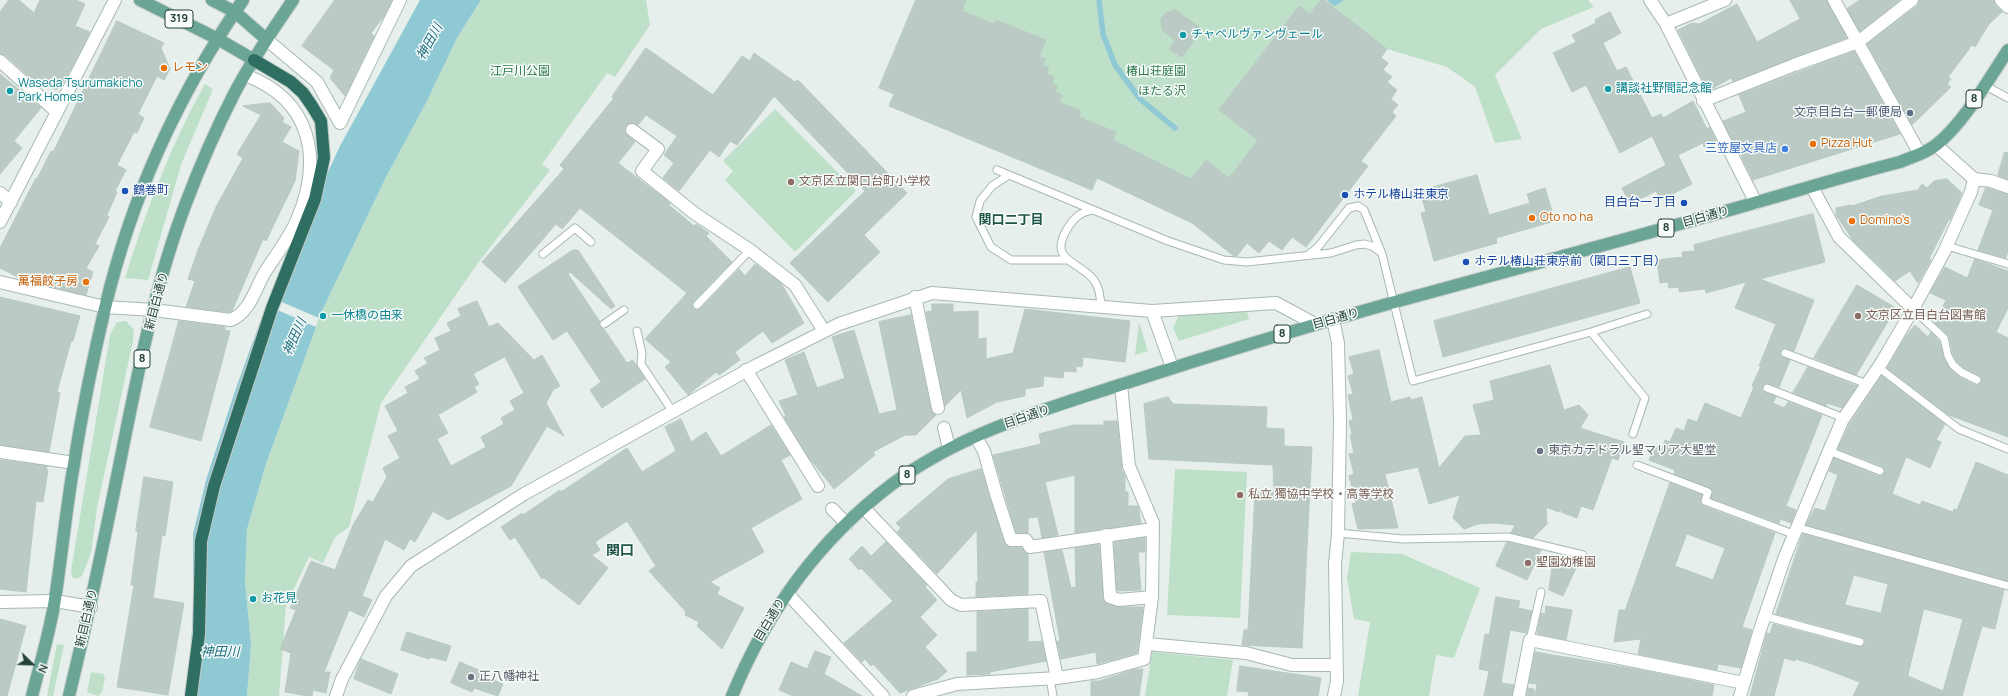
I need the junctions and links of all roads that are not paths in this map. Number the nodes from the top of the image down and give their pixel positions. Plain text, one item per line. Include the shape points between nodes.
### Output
1 (115, 0) edge
2 (140, 0) edge
3 (212, 0) edge
4 (243, 0) edge
5 (293, 0) edge
6 (400, 0) edge
7 (1650, 0) edge
8 (1725, 0) edge
9 (1834, 0) edge
10 (1912, 0) edge
11 (2001, 0) edge
12 (2008, 7) edge
13 (235, 12) junction
14 (1666, 24) junction
15 (218, 39) junction
16 (266, 39) junction
17 (1858, 42) junction
18 (2008, 50) edge
19 (0, 60) edge
20 (254, 60) junction
21 (245, 75) junction
22 (1984, 85) junction
23 (2008, 98) edge
24 (1703, 101) junction
25 (57, 112) junction
26 (632, 130) dead end
27 (1936, 145) junction
28 (1920, 154) junction
29 (997, 170) dead end
30 (1009, 175) junction
31 (1974, 179) junction
32 (2008, 186) edge
33 (1812, 187) junction
34 (0, 193) edge
35 (11, 202) junction
36 (1756, 203) junction
37 (1093, 210) junction
38 (0, 222) edge
39 (591, 242) dead end
40 (1947, 246) junction
41 (750, 250) junction
42 (544, 254) dead end
43 (1382, 254) junction
44 (1308, 255) junction
45 (1066, 260) junction
46 (2008, 264) edge
47 (0, 282) edge
48 (915, 297) junction
49 (1394, 303) junction
50 (697, 305) dead end
51 (1101, 306) junction
52 (105, 307) junction
53 (1913, 309) junction
54 (154, 310) junction
55 (624, 310) dead end
56 (1152, 311) junction
57 (1647, 314) dead end
58 (1333, 319) junction
59 (604, 324) dead end
60 (1315, 324) junction
61 (637, 331) dead end
62 (824, 331) junction
63 (1591, 332) junction
64 (1785, 353) dead end
65 (1878, 367) junction
66 (1172, 368) junction
67 (746, 370) junction
68 (1977, 380) dead end
69 (1867, 384) junction
70 (1121, 385) junction
71 (1768, 388) dead end
72 (938, 408) dead end
73 (673, 412) junction
74 (1844, 418) junction
75 (944, 428) dead end
76 (1632, 434) dead end
77 (975, 436) junction
78 (949, 448) junction
79 (2008, 449) edge
80 (1828, 451) junction
81 (0, 452) edge
82 (74, 464) junction
83 (1637, 465) dead end
84 (1880, 471) dead end
85 (818, 486) dead end
86 (864, 508) junction
87 (832, 509) dead end
88 (847, 524) junction
89 (1153, 529) junction
90 (1795, 531) junction
91 (1338, 533) junction
92 (1106, 535) junction
93 (1583, 555) dead end
94 (2008, 586) edge
95 (1541, 592) dead end
96 (787, 593) junction
97 (1152, 598) junction
98 (55, 601) junction
99 (0, 602) edge
100 (91, 607) junction
101 (1764, 616) junction
102 (1530, 640) junction
103 (1860, 642) dead end
104 (1147, 644) junction
105 (1336, 665) junction
106 (1053, 678) junction
107 (1744, 683) junction
108 (32, 696) edge
109 (69, 696) edge
110 (191, 696) edge
111 (336, 696) edge
112 (732, 696) edge
113 (882, 696) edge
114 (913, 696) edge
115 (1053, 696) edge
116 (1334, 696) edge
117 (1519, 696) edge
118 (1740, 696) edge

1 - 25 street
2 - 15 main road, 319
3 - 13 main road
4 - 13 main road
5 - 16 main road, 新目白通り / 8
6 - 16 street via 340,123 317,82 306,70
7 - 14 street
8 - 14 street
9 - 17 street
10 - 17 street
11 - 12 street
13 - 15 main road
13 - 16 main road
14 - 24 street
15 - 20 main road, 319
15 - 52 main road via 160,145 128,231
16 - 20 main road, 新目白通り / 8
17 - 24 street via 1794,64
17 - 28 street
18 - 22 main road, 目白通り / 8
19 - 25 street
20 - 21 main road, 新目白通り / 8
20 - 110 highway via 291,82 303,93 321,121 324,158 315,199 272,308 214,486 201,541 200,634
21 - 54 main road, 新目白通り / 8 via 211,144 186,204
21 - 54 street via 257,79 281,95 301,119 307,134 310,176 297,221 245,311 239,316 231,320
22 - 23 lane
22 - 27 main road, 目白通り / 8 via 1954,127
24 - 36 street
25 - 35 street
26 - 41 street via 658,148 642,171 694,213
27 - 28 main road, 目白通り / 8
27 - 31 street
28 - 33 main road, 目白通り / 8
29 - 30 lane
30 - 37 lane
30 - 45 lane via 992,186 980,201 976,217 990,247 1011,260
31 - 32 street
31 - 40 street via 1971,192
33 - 36 main road, 目白通り / 8
33 - 53 street via 1839,237
34 - 35 street
35 - 38 street
36 - 49 main road, 目白通り / 8
37 - 44 lane via 1168,241 1224,260 1246,262
37 - 45 lane via 1075,217 1064,234 1060,248
39 - 42 lane via 575,228
40 - 46 lane
40 - 53 street
41 - 50 lane
41 - 62 street via 795,285
43 - 44 lane via 1372,246 1364,244 1331,253
43 - 44 lane via 1369,219 1358,206 1349,208 1318,247
43 - 49 lane
45 - 51 lane via 1093,280 1100,290
47 - 52 street
48 - 51 street via 948,293
48 - 62 street
48 - 72 street
49 - 58 main road, 目白通り / 8
49 - 63 lane via 1413,381
51 - 56 street
52 - 54 street
52 - 82 main road
53 - 65 street
53 - 68 lane via 1944,338 1948,356 1953,364 1961,372
54 - 100 main road, 新目白通り / 8 via 132,401
55 - 59 lane
56 - 60 street via 1276,303
56 - 66 street
57 - 63 lane
58 - 60 main road, 目白通り / 8
58 - 91 street via 1338,343 1340,422
60 - 66 main road, 目白通り / 8
61 - 73 lane via 642,353 641,364
62 - 67 street
63 - 76 lane via 1645,398
64 - 69 lane
65 - 69 street
65 - 79 lane via 1959,429
66 - 70 main road, 目白通り / 8
67 - 73 street
67 - 85 street
69 - 74 street
70 - 77 main road, 目白通り / 8
70 - 89 street via 1128,466 1153,522
71 - 74 lane
73 - 111 street via 524,494 411,566 386,596 342,679
74 - 80 street
75 - 78 street
77 - 78 main road, 目白通り / 8
77 - 92 street via 984,451 1012,540 1026,540 1030,547
78 - 86 main road, 目白通り / 8 via 892,485
80 - 84 lane
80 - 90 street
81 - 82 street
82 - 98 main road
83 - 90 lane via 1708,492 1705,501
86 - 88 main road, 目白通り / 8
86 - 106 street via 951,600 961,605 1041,601
87 - 88 street
88 - 96 main road, 目白通り / 8 via 823,548
89 - 92 street
89 - 97 street
90 - 94 lane
90 - 101 street
91 - 93 lane via 1403,539 1508,537
91 - 105 street via 1334,564
92 - 97 street via 1110,596 1119,600
95 - 102 lane
96 - 112 main road, 目白通り / 8 via 757,640
96 - 113 street
97 - 104 street
98 - 99 street
98 - 100 street
98 - 108 main road
100 - 109 main road, 新目白通り / 8
101 - 103 lane
101 - 107 street
102 - 107 street
102 - 117 street
104 - 105 street via 1246,653 1292,665
104 - 106 street via 1144,659 1098,672
105 - 116 street via 1337,681
106 - 114 street via 957,684
106 - 115 lane
107 - 118 street

